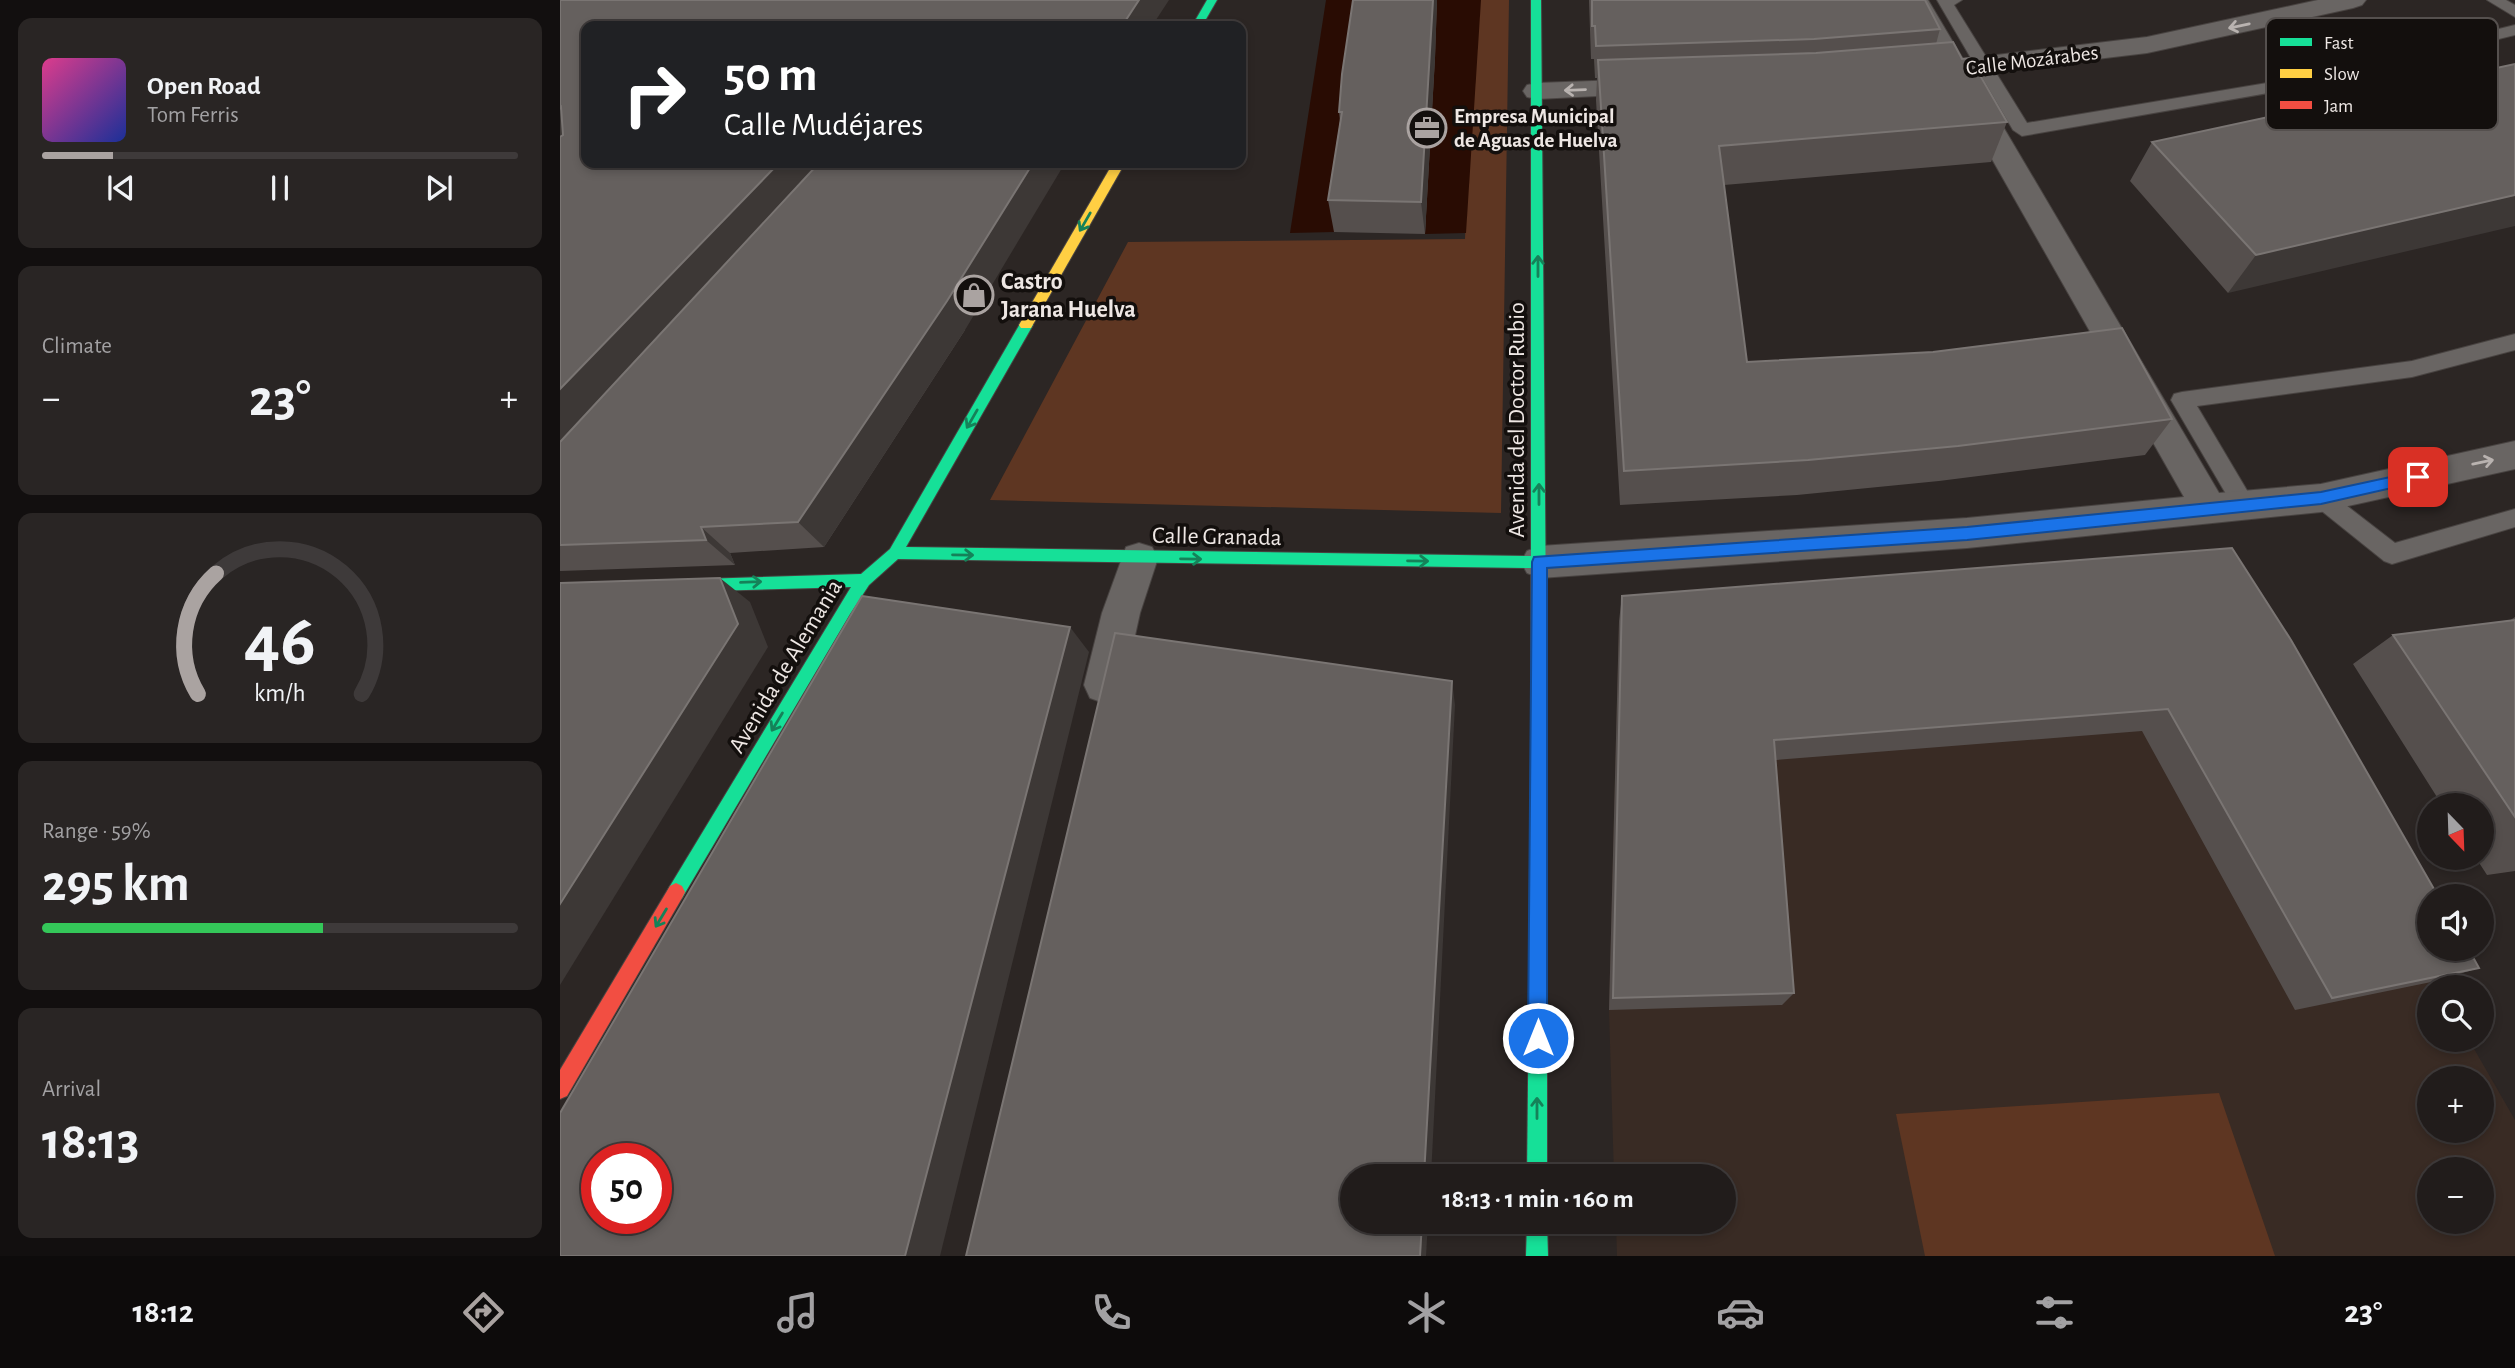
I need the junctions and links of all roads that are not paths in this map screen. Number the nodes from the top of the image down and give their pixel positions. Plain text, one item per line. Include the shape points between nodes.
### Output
1 (1212, 0) edge
2 (1536, 0) edge
3 (1916, 0) edge
4 (1954, 0) edge
5 (2353, 0) edge
6 (2495, 0) edge
7 (2515, 12) edge
8 (2271, 18) edge
9 (2266, 19) edge
10 (1200, 21) edge
11 (2515, 30) edge
12 (2498, 34) edge
13 (1971, 68) junction
14 (1895, 75) edge
15 (1677, 86) edge
16 (2266, 88) edge
17 (1537, 91) junction
18 (1116, 168) edge
19 (2515, 342) edge
20 (2515, 455) edge
21 (2321, 498) junction
22 (2244, 504) junction
23 (2209, 508) junction
24 (2515, 518) edge
25 (895, 553) junction
26 (1139, 558) junction
27 (1539, 562) junction
28 (864, 580) junction
29 (657, 586) edge
30 (1096, 720) edge
31 (560, 1089) edge
32 (1537, 1164) edge
33 (1537, 1234) edge
34 (1537, 1256) edge

1 - 10 main road
2 - 17 main road, Avenida del Doctor Rubio
3 - 13 street
4 - 13 lane via 1944,1
5 -> 8 street, Calle Mozárabes
6 - 7 lane
9 -> 13 street, Calle Mozárabes via 2147,45
11 - 12 lane
13 - 14 street, Calle Mozárabes
13 - 16 lane via 2022,130
13 - 23 street
15 -> 17 street
27 -> 17 main road, Avenida del Doctor Rubio
18 -> 25 main road, Avenida de Alemania
19 - 22 lane via 2412,369 2182,400
21 -> 20 street
21 - 22 street
21 - 24 lane via 2392,554
22 - 23 street
23 - 27 street via 1967,533
25 -> 26 main road, Calle Granada
25 - 28 main road, Avenida de Alemania
26 -> 27 main road, Calle Granada
26 - 30 street
32 -> 27 main road, Avenida del Doctor Rubio
29 -> 28 main road
28 -> 31 main road, Avenida de Alemania
33 - 34 main road

